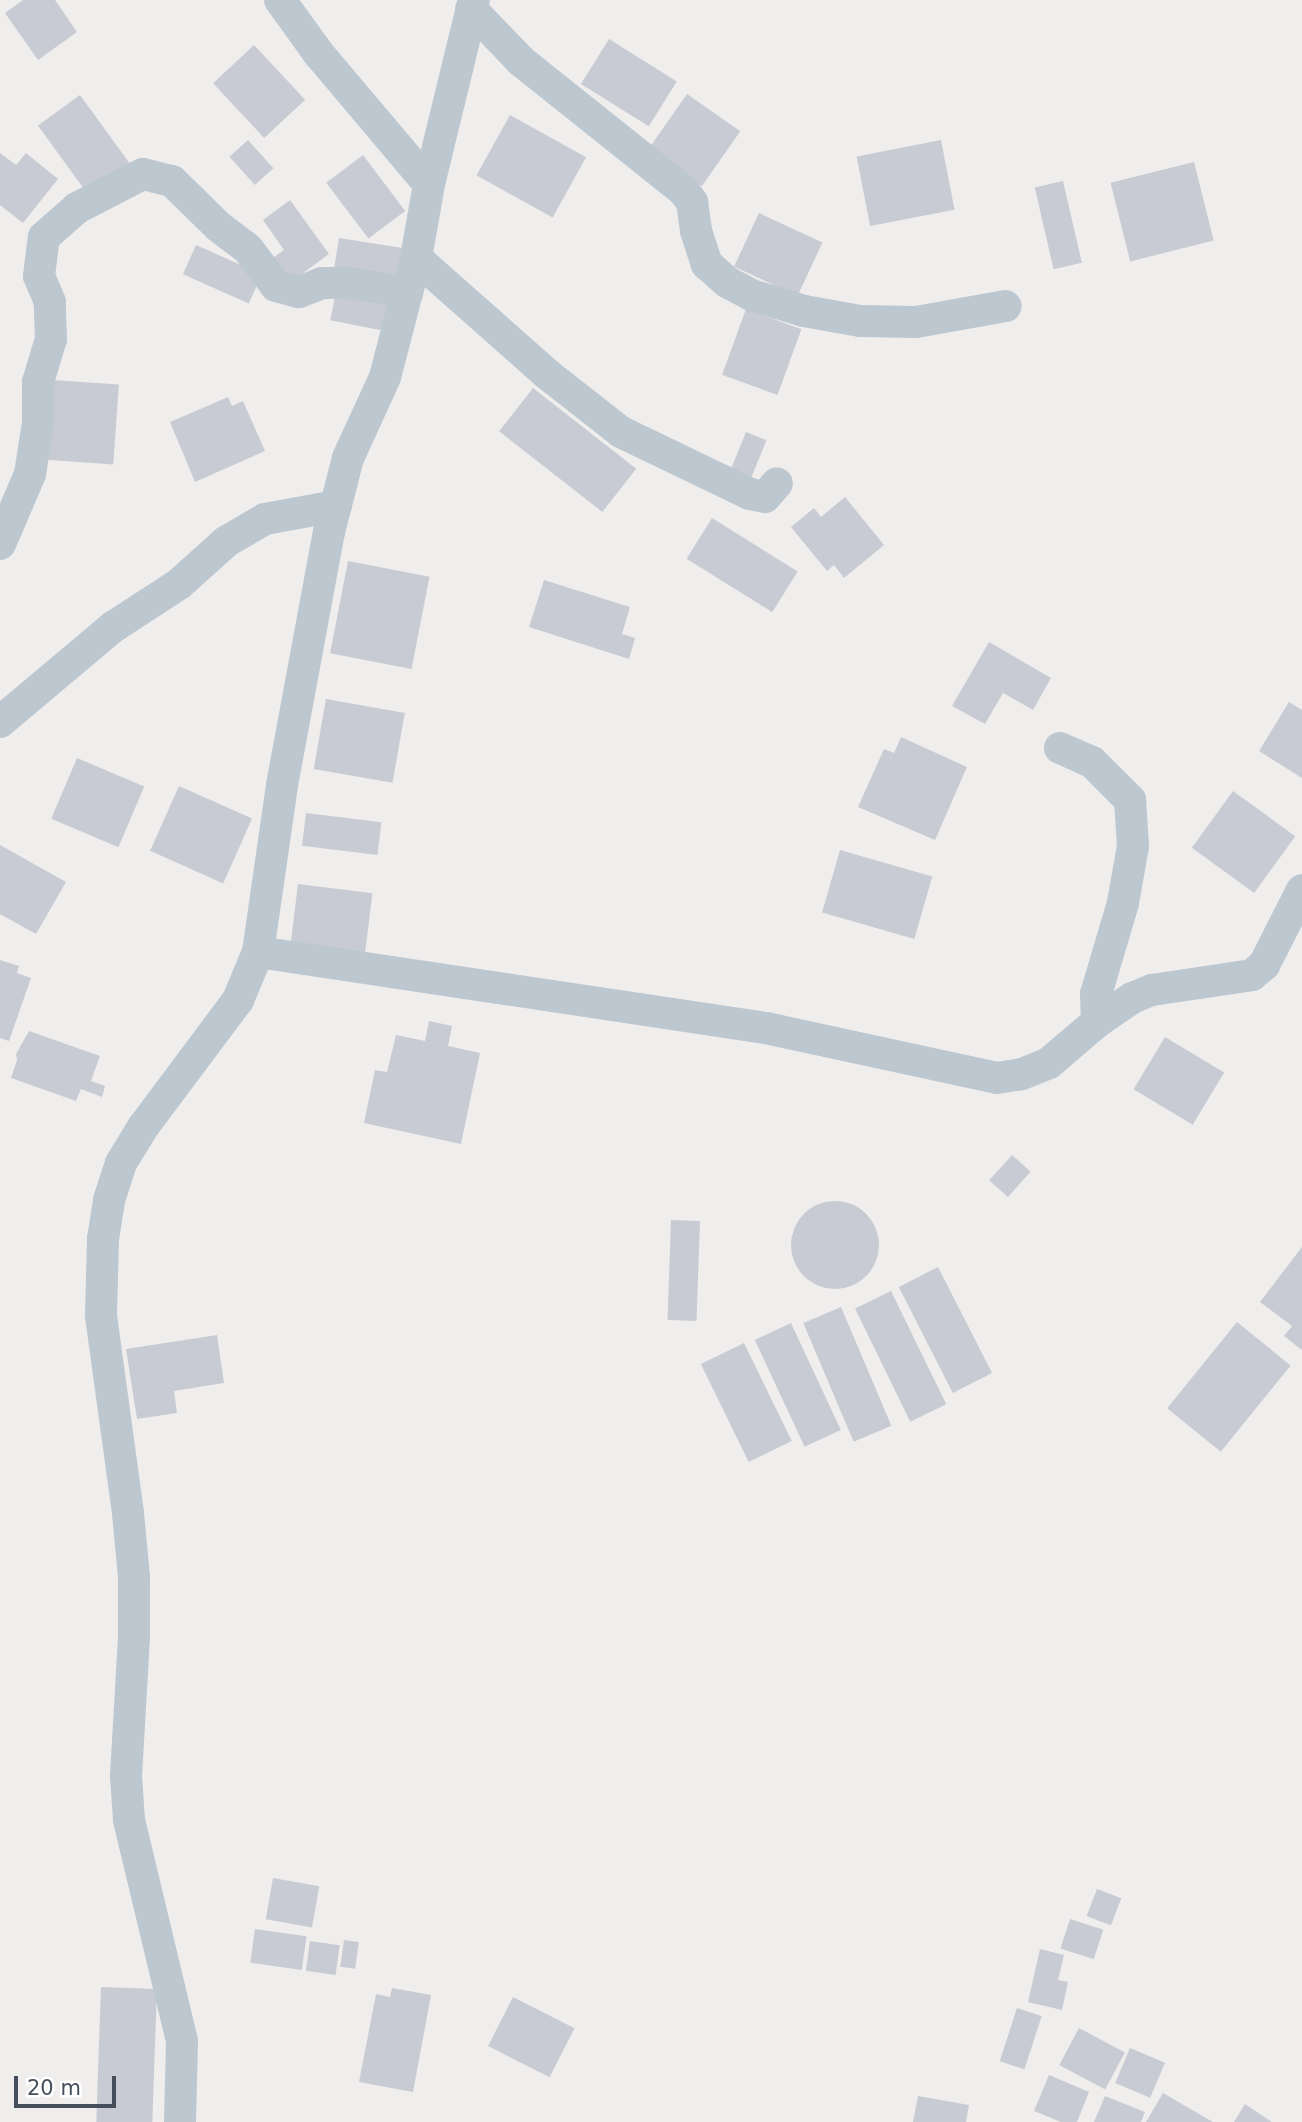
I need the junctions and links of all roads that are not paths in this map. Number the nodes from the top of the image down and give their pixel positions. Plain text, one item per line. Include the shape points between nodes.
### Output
1 (280, 0) edge
2 (472, 4) edge
3 (429, 184) junction
4 (416, 258) junction
5 (407, 292) junction
6 (1006, 306) dead end
7 (777, 483) dead end
8 (336, 506) junction
9 (0, 544) edge
10 (0, 722) edge
11 (1059, 748) dead end
12 (1302, 890) edge
13 (258, 952) junction
14 (1097, 1022) junction
15 (180, 2122) edge

1 - 3 street via 319,54
2 - 3 street
2 - 6 street via 521,61 684,191 692,202 707,264 727,282 794,308 860,321 916,322
3 - 4 street
4 - 5 street
4 - 7 street via 547,374 621,432 750,494 765,497
5 - 8 street via 385,377 348,458
5 - 9 street via 346,283 322,283 299,292 276,286 248,248 172,181 143,174 77,208 44,237 39,276 50,302 51,339 38,382 38,423 30,474
8 - 10 street via 265,519 226,541 179,584 113,627
8 - 13 street via 282,785
11 - 14 street via 1091,762 1130,800 1133,846 1124,903 1096,994
12 - 14 street via 1264,965 1252,975 1152,990
13 - 14 street via 765,1028 997,1078 1049,1063
13 - 15 street via 238,1000 121,1163 109,1200 101,1261 102,1326 134,1577 126,1776 129,1820 182,2041

